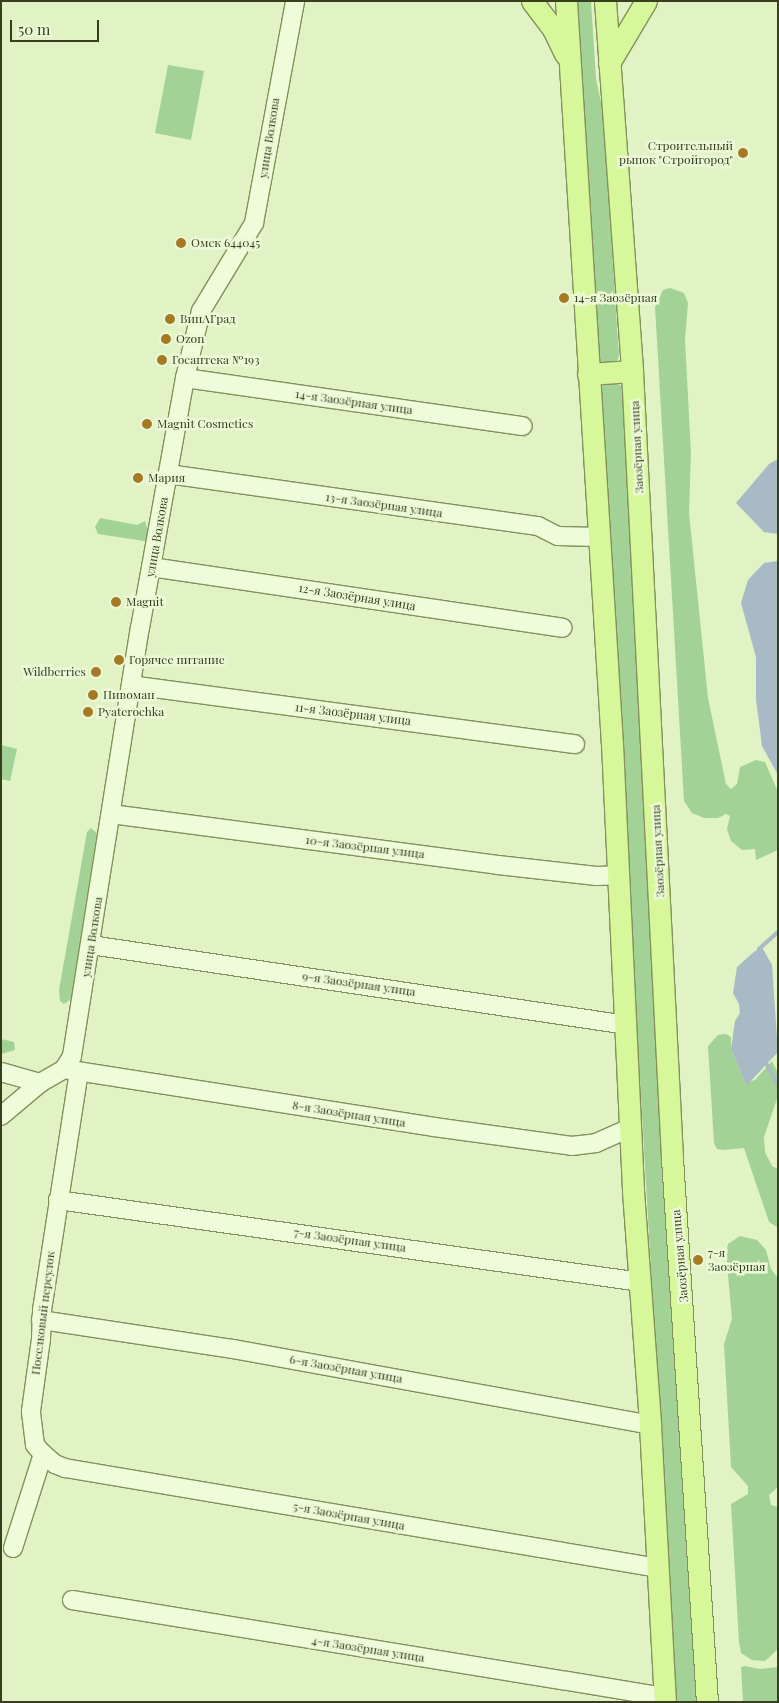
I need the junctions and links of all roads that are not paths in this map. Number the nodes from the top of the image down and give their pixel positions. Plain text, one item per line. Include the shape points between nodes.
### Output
1 (295, 1) edge
2 (532, 1) edge
3 (566, 1) edge
4 (605, 1) edge
5 (646, 1) edge
6 (609, 64) junction
7 (571, 66) junction
8 (632, 371) junction
9 (588, 374) junction
10 (185, 378) junction
11 (523, 426) dead end
12 (168, 474) junction
13 (598, 537) junction
14 (151, 567) junction
15 (563, 628) dead end
16 (131, 685) junction
17 (576, 744) dead end
18 (111, 814) junction
19 (619, 875) junction
20 (91, 945) junction
21 (627, 1026) junction
22 (71, 1070) junction
23 (1, 1072) edge
24 (40, 1083) junction
25 (1, 1116) edge
26 (632, 1127) junction
27 (58, 1200) junction
28 (641, 1282) junction
29 (41, 1320) junction
30 (650, 1425) junction
31 (43, 1454) junction
32 (13, 1548) dead end
33 (658, 1568) junction
34 (72, 1600) dead end
35 (665, 1700) edge
36 (707, 1702) edge

1 - 10 street, улица Волкова via 254,223 201,311
2 - 7 main road via 553,29
3 - 7 main road
4 - 6 main road, Заозёрная улица
5 - 6 main road
6 - 8 main road, Заозёрная улица
7 - 9 main road
8 - 9 main road
8 - 36 main road, Заозёрная улица via 672,1158
9 - 13 main road
10 - 11 street, 14-я Заозёрная улица
10 - 12 street, улица Волкова
12 - 13 street, 13-я Заозёрная улица via 538,526 558,536
12 - 14 street, улица Волкова
13 - 19 main road
14 - 15 street, 12-я Заозёрная улица
14 - 16 street, улица Волкова
16 - 17 street, 11-я Заозёрная улица
16 - 18 street, улица Волкова
18 - 19 street, 10-я Заозёрная улица via 498,865 596,876
18 - 20 street, улица Волкова
19 - 21 main road
20 - 21 street, 9-я Заозёрная улица
20 - 22 street, улица Волкова
21 - 26 main road
22 - 24 street
22 - 26 street, 8-я Заозёрная улица via 572,1146 596,1143
22 - 27 street, Поселковый переулок
23 - 24 street
24 - 25 street
26 - 28 main road via 633,1192
27 - 28 street, 7-я Заозёрная улица
27 - 29 street, Поселковый переулок
28 - 30 main road
29 - 30 street, 6-я Заозёрная улица via 243,1350
29 - 31 street, Поселковый переулок via 31,1411 35,1445
30 - 33 main road
31 - 32 street
31 - 33 street, 5-я Заозёрная улица via 65,1468
33 - 35 main road
34 - 35 street, 4-я Заозёрная улица

